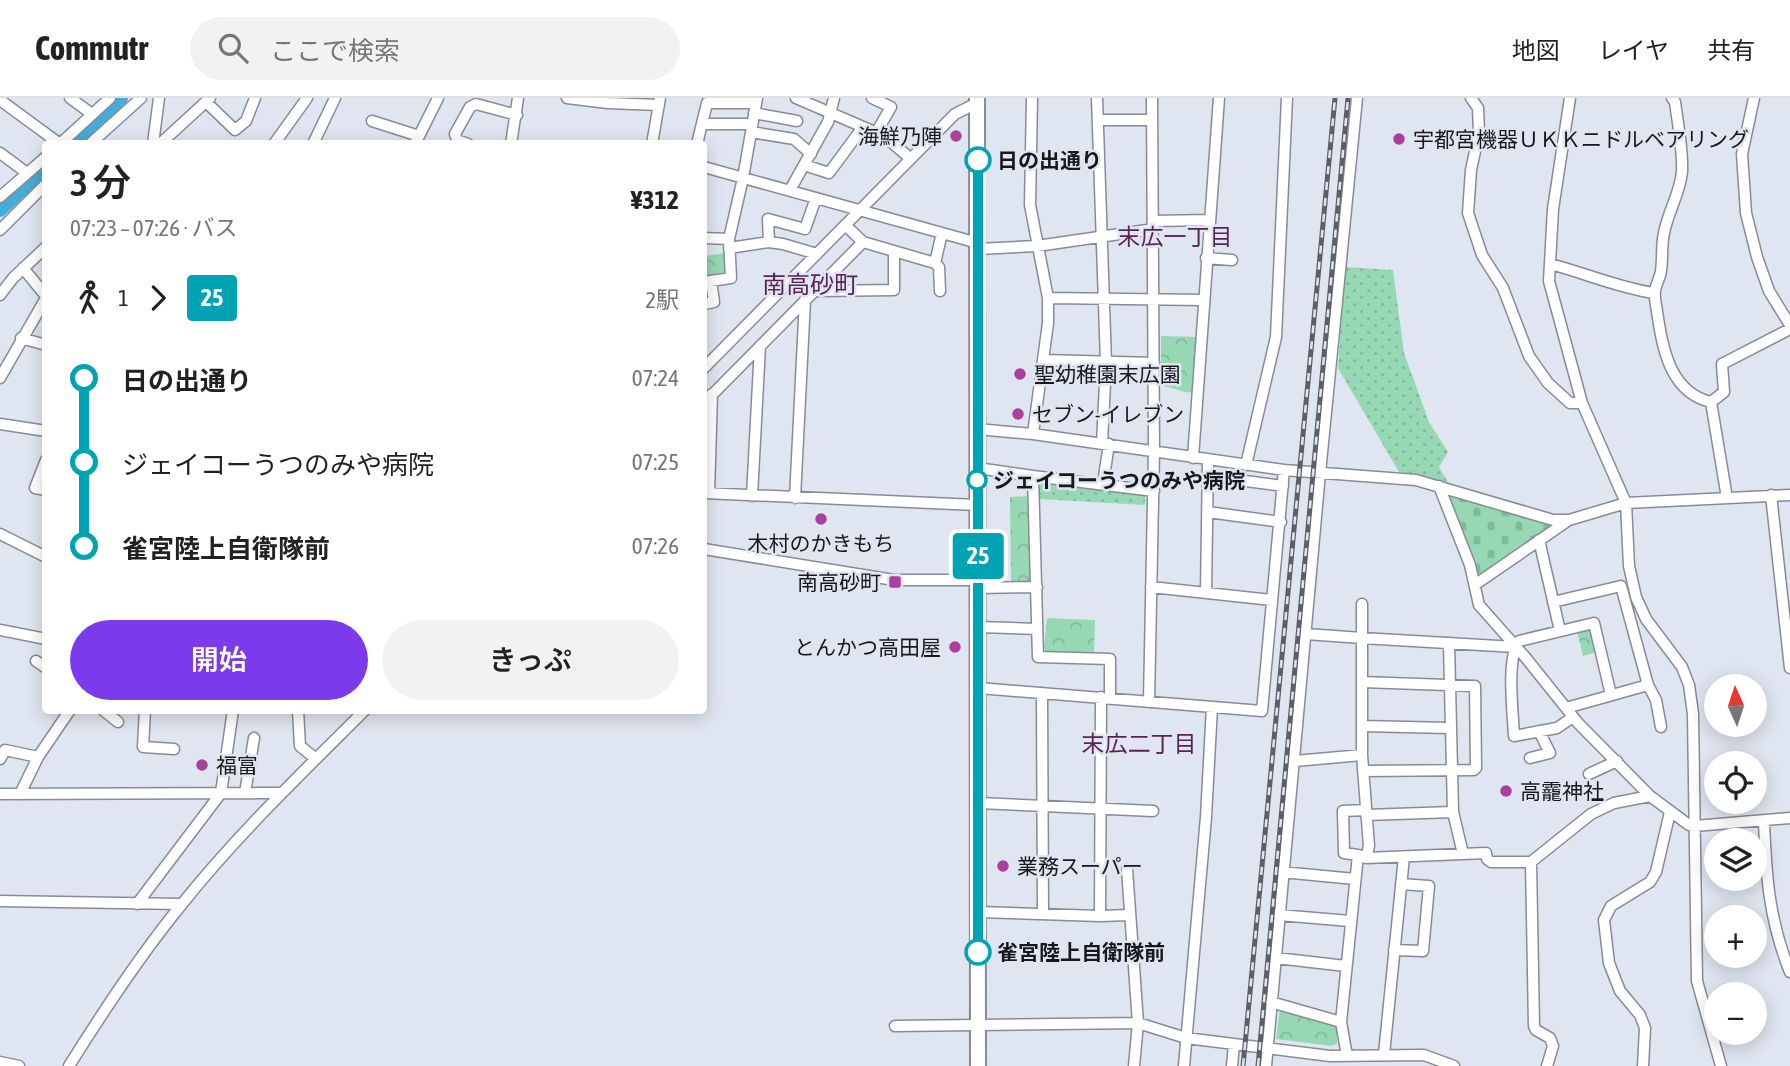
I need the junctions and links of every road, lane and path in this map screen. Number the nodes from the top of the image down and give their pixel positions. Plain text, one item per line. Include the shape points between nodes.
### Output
1 (71, 98) edge
2 (110, 98) edge
3 (141, 98) edge
4 (159, 98) edge
5 (255, 98) edge
6 (307, 98) edge
7 (335, 98) edge
8 (438, 98) edge
9 (519, 98) edge
10 (567, 98) edge
11 (796, 98) edge
12 (834, 98) edge
13 (872, 98) edge
14 (1032, 98) edge
15 (1097, 98) edge
16 (1152, 98) edge
17 (1219, 98) edge
18 (1287, 98) edge
19 (1357, 98) edge
20 (1471, 98) edge
21 (1570, 98) edge
22 (1672, 98) edge
23 (1754, 98) edge
24 (0, 100) edge
25 (208, 100) edge
26 (708, 100) edge
27 (977, 100) edge
28 (659, 102) edge
29 (756, 105) edge
30 (832, 113) junction
31 (92, 114) junction
32 (517, 116) junction
33 (1098, 120) junction
34 (1152, 120) junction
35 (372, 121) dead end
36 (797, 121) dead end
37 (702, 124) junction
38 (863, 127) junction
39 (751, 128) junction
40 (876, 133) junction
41 (55, 140) edge
42 (64, 140) edge
43 (94, 140) edge
44 (154, 140) edge
45 (164, 140) edge
46 (277, 140) edge
47 (314, 140) edge
48 (417, 140) edge
49 (457, 140) edge
50 (512, 140) edge
51 (653, 140) edge
52 (698, 140) edge
53 (0, 153) edge
54 (811, 154) junction
55 (910, 158) junction
56 (42, 160) edge
57 (804, 165) junction
58 (707, 168) edge
59 (27, 173) junction
60 (743, 178) junction
61 (42, 188) edge
62 (790, 190) junction
63 (0, 197) edge
64 (816, 198) junction
65 (859, 210) junction
66 (1209, 220) junction
67 (845, 225) junction
68 (1154, 225) junction
69 (0, 230) edge
70 (942, 233) junction
71 (1103, 237) junction
72 (707, 239) edge
73 (768, 242) junction
74 (863, 242) junction
75 (729, 244) junction
76 (978, 246) junction
77 (1037, 246) junction
78 (42, 251) edge
79 (894, 251) junction
80 (817, 254) junction
81 (1206, 258) junction
82 (1232, 260) dead end
83 (936, 263) junction
84 (1550, 264) junction
85 (23, 268) junction
86 (707, 282) edge
87 (815, 290) junction
88 (940, 291) dead end
89 (42, 292) edge
90 (1654, 293) junction
91 (0, 295) edge
92 (1048, 298) junction
93 (1104, 298) junction
94 (805, 300) junction
95 (1154, 300) junction
96 (1203, 300) junction
97 (707, 303) edge
98 (42, 304) edge
99 (1790, 327) edge
100 (21, 338) junction
101 (42, 344) edge
102 (760, 346) junction
103 (1044, 360) junction
104 (1105, 363) junction
105 (1154, 363) junction
106 (707, 365) edge
107 (0, 378) edge
108 (712, 394) junction
109 (707, 400) edge
110 (1711, 402) junction
111 (1582, 403) junction
112 (0, 424) edge
113 (977, 429) junction
114 (42, 430) edge
115 (1033, 433) junction
116 (1105, 444) junction
117 (1154, 451) junction
118 (1193, 458) junction
119 (1208, 460) junction
120 (1246, 465) junction
121 (977, 467) junction
122 (42, 470) edge
123 (1284, 470) junction
124 (1320, 473) junction
125 (707, 476) edge
126 (1033, 476) junction
127 (1208, 476) junction
128 (1103, 484) junction
129 (1283, 486) junction
130 (1438, 486) junction
131 (42, 489) edge
132 (1154, 491) junction
133 (707, 493) edge
134 (1771, 495) junction
135 (1790, 495) edge
136 (752, 496) junction
137 (795, 498) junction
138 (1727, 498) junction
139 (1626, 503) junction
140 (977, 505) junction
141 (1208, 512) junction
142 (1569, 520) junction
143 (1281, 522) junction
144 (0, 534) edge
145 (1539, 540) junction
146 (707, 550) edge
147 (42, 555) edge
148 (978, 584) junction
149 (1476, 584) junction
150 (1151, 586) junction
151 (1037, 587) junction
152 (1206, 592) junction
153 (1272, 600) junction
154 (1553, 602) junction
155 (1362, 604) dead end
156 (978, 627) junction
157 (1037, 629) junction
158 (0, 630) edge
159 (1560, 631) junction
160 (1306, 634) junction
161 (42, 638) edge
162 (1362, 638) junction
163 (1449, 643) junction
164 (1515, 646) junction
165 (36, 661) dead end
166 (42, 665) edge
167 (1790, 668) edge
168 (1362, 682) junction
169 (1449, 685) junction
170 (1648, 685) junction
171 (979, 688) junction
172 (1042, 693) junction
173 (1611, 695) junction
174 (1105, 698) junction
175 (1149, 702) junction
176 (1212, 707) junction
177 (1566, 708) junction
178 (68, 714) edge
179 (108, 714) edge
180 (145, 714) edge
181 (232, 714) edge
182 (298, 714) edge
183 (361, 714) edge
184 (1573, 718) junction
185 (118, 722) dead end
186 (1362, 726) junction
187 (1450, 727) junction
188 (1661, 727) dead end
189 (1539, 731) junction
190 (254, 738) dead end
191 (174, 749) dead end
192 (1362, 755) junction
193 (38, 757) junction
194 (316, 758) junction
195 (1530, 758) dead end
196 (0, 759) edge
197 (1295, 761) junction
198 (1618, 761) junction
199 (1363, 771) junction
200 (1451, 771) junction
201 (1589, 774) dead end
202 (221, 793) junction
203 (245, 793) junction
204 (282, 793) junction
205 (0, 794) edge
206 (20, 794) junction
207 (1650, 796) junction
208 (979, 803) junction
209 (1043, 805) junction
210 (1101, 809) junction
211 (1153, 811) dead end
212 (1453, 812) junction
213 (1670, 812) junction
214 (1366, 813) junction
215 (1790, 818) edge
216 (1764, 821) junction
217 (1695, 826) junction
218 (1463, 854) junction
219 (1362, 856) junction
220 (1404, 857) junction
221 (1531, 862) junction
222 (1127, 869) dead end
223 (1282, 872) junction
224 (1355, 879) junction
225 (1401, 884) junction
226 (0, 901) edge
227 (137, 904) junction
228 (182, 904) junction
229 (979, 912) junction
230 (1043, 915) junction
231 (1129, 915) junction
232 (1279, 915) junction
233 (1100, 916) junction
234 (1350, 921) junction
235 (1394, 950) junction
236 (1276, 958) junction
237 (1346, 966) junction
238 (1790, 972) edge
239 (1271, 1003) junction
240 (1341, 1022) junction
241 (1138, 1023) junction
242 (978, 1025) junction
243 (895, 1027) dead end
244 (1186, 1038) junction
245 (1234, 1044) junction
246 (1268, 1049) junction
247 (1312, 1054) junction
248 (1384, 1054) junction
249 (1404, 1054) junction
250 (1347, 1056) junction
251 (0, 1062) edge
252 (19, 1066) edge
253 (69, 1066) edge
254 (978, 1066) edge
255 (1134, 1066) edge
256 (1184, 1066) edge
257 (1232, 1066) edge
258 (1266, 1066) edge
259 (1310, 1066) edge
260 (1402, 1066) edge
261 (1454, 1066) edge
262 (1547, 1066) edge
263 (1643, 1066) edge
264 (1721, 1066) edge

1 - 31 street
2 - 31 street
3 - 43 street
4 - 44 street
5 - 25 street via 246,121 235,131
6 - 46 street
7 - 47 street
8 - 48 street
9 - 32 street
10 - 28 street
11 - 30 street
12 - 30 street
13 - 40 street via 891,107
14 - 77 street via 1030,205
15 - 33 street
16 - 34 street
17 - 66 street
18 - 120 street via 1276,337
19 - 124 street
20 - 111 street via 1478,108 1479,133 1468,213 1482,254 1503,288 1529,356 1570,403
21 - 84 street via 1553,209
22 - 90 street via 1682,170 1668,215
23 - 99 street via 1742,154 1746,213 1769,291
24 - 41 street
25 - 45 street
26 - 29 street
26 - 37 street
27 - 55 street via 954,114
27 - 76 highway
28 - 51 street
29 - 36 street
29 - 39 street
30 - 38 street
30 - 54 street
31 - 42 street
32 - 49 street via 476,104 454,134
32 - 50 street
33 - 34 street
33 - 71 street
34 - 68 street
35 - 48 street
37 - 39 street
37 - 52 street
38 - 40 street
38 - 57 street via 829,173
39 - 54 street via 794,139
39 - 60 street
40 - 55 street
53 - 59 street
54 - 57 street
55 - 65 street
56 - 59 street
57 - 62 street
58 - 60 street
59 - 63 street
60 - 62 street
60 - 75 street
61 - 69 street
62 - 64 street
64 - 65 street
64 - 73 street via 805,229 768,219
65 - 67 street
65 - 70 street
66 - 68 street
66 - 81 street
67 - 74 street
67 - 80 street
68 - 71 street
68 - 95 street
70 - 76 street
70 - 83 street
71 - 77 street
71 - 93 street
72 - 75 street
73 - 75 street
73 - 80 street
74 - 79 street
74 - 87 street
75 - 86 street via 731,278
76 - 77 street
76 - 113 highway
77 - 92 street
78 - 85 street
79 - 83 street
79 - 87 street via 894,290
80 - 106 street
81 - 82 street
81 - 96 street
83 - 88 street
84 - 90 street
84 - 111 street via 1549,281
85 - 89 street
85 - 91 street
86 - 97 street via 714,302
87 - 94 street
90 - 110 street via 1668,362 1685,389
92 - 93 street
92 - 103 street
93 - 95 street
93 - 104 street
94 - 102 street
94 - 137 street
95 - 96 street
95 - 105 street
96 - 118 street
98 - 100 street
99 - 110 street via 1723,364 1724,392
100 - 101 street
100 - 107 street
102 - 108 street
102 - 136 street
103 - 104 street
103 - 115 street
104 - 105 street
104 - 116 street
105 - 117 street
108 - 109 street
108 - 125 street
110 - 138 street
111 - 139 street
112 - 114 street
113 - 115 street
113 - 121 highway
115 - 116 street
116 - 117 street
116 - 128 street
117 - 118 street
117 - 132 street
118 - 119 street
119 - 120 street
119 - 127 street
120 - 123 street
121 - 126 street
121 - 140 highway
122 - 131 street via 35,488
123 - 124 street
123 - 129 street
124 - 130 street via 1416,480
124 - 160 street
126 - 128 street
126 - 151 street
127 - 129 street
127 - 141 street
128 - 132 street
129 - 143 street
130 - 142 street via 1553,520
130 - 149 street
132 - 150 street
133 - 136 street
134 - 135 street
134 - 138 street
134 - 167 street
136 - 137 street
137 - 140 street
138 - 139 street
139 - 142 street
139 - 217 street via 1629,565 1636,597 1646,619 1682,667 1691,694
140 - 148 highway
141 - 143 street
141 - 152 street
142 - 145 street
143 - 153 street
144 - 147 street
145 - 149 street
145 - 154 street
146 - 148 street via 894,580
148 - 151 street
148 - 156 highway
149 - 164 street via 1479,605
150 - 152 street
150 - 175 street
151 - 157 street
152 - 153 street
153 - 176 street via 1262,711
154 - 159 street
154 - 170 street via 1621,586
155 - 162 street
156 - 157 street
156 - 171 highway
157 - 174 street via 1038,657 1110,659
158 - 161 street
159 - 164 street
159 - 173 street via 1594,623
160 - 162 street
160 - 197 street
162 - 163 street
162 - 168 street
163 - 164 street
163 - 169 street
164 - 177 street
164 - 189 street via 1514,736
165 - 166 street
168 - 169 street
168 - 186 street
169 - 187 street
169 - 200 street via 1475,686 1476,768
170 - 173 street
170 - 188 street
171 - 172 street
171 - 208 highway
172 - 174 street
172 - 209 street
173 - 177 street
174 - 175 street
174 - 210 street
175 - 176 street
176 - 244 street
177 - 184 street
178 - 193 street
179 - 185 street
180 - 191 street via 144,747
181 - 202 street
182 - 194 street via 300,746
183 - 194 street
184 - 189 street via 1557,728
184 - 198 street
186 - 187 street
186 - 192 street
187 - 200 street
189 - 195 street via 1550,754
190 - 203 street
192 - 197 street
192 - 199 street
193 - 196 street via 5,750
193 - 206 street
194 - 204 street
197 - 223 street
198 - 201 street
198 - 207 street
199 - 200 street
199 - 214 street
200 - 212 street
202 - 203 street
202 - 206 street
202 - 227 street
203 - 204 street
204 - 228 street
205 - 206 street
207 - 213 street
207 - 221 street via 1620,801 1591,814
208 - 209 street
208 - 229 highway
209 - 210 street
209 - 230 street
210 - 211 street
210 - 233 street
212 - 214 street
212 - 218 street
213 - 217 street
213 - 263 street via 1650,882 1611,906 1604,920 1609,962 1620,991 1645,1028
214 - 219 street via 1369,846
214 - 219 street via 1343,811 1344,853
215 - 216 street
216 - 217 street
216 - 238 street via 1766,883
217 - 264 street via 1697,981
218 - 220 street
218 - 221 street via 1486,853 1491,862
219 - 220 street
219 - 224 street
220 - 225 street
221 - 262 street via 1534,1026 1553,1046
222 - 231 street
223 - 224 street
223 - 232 street
224 - 234 street
225 - 235 street
225 - 235 street via 1429,886 1423,951
226 - 227 street
227 - 228 street
228 - 253 street
229 - 230 street
229 - 242 highway
230 - 233 street
231 - 233 street
231 - 241 street
232 - 234 street
232 - 236 street
234 - 237 street
235 - 248 street
236 - 237 street
236 - 239 street
237 - 240 street
239 - 240 street
239 - 246 street
240 - 250 street
241 - 242 street
241 - 244 street
241 - 255 street
242 - 243 street
242 - 254 highway
244 - 245 street
244 - 256 street
245 - 246 street
245 - 257 street
246 - 247 street
246 - 258 street
247 - 250 street
247 - 259 street
248 - 249 street
248 - 250 street
249 - 260 street
249 - 261 street via 1424,1055
251 - 252 street

